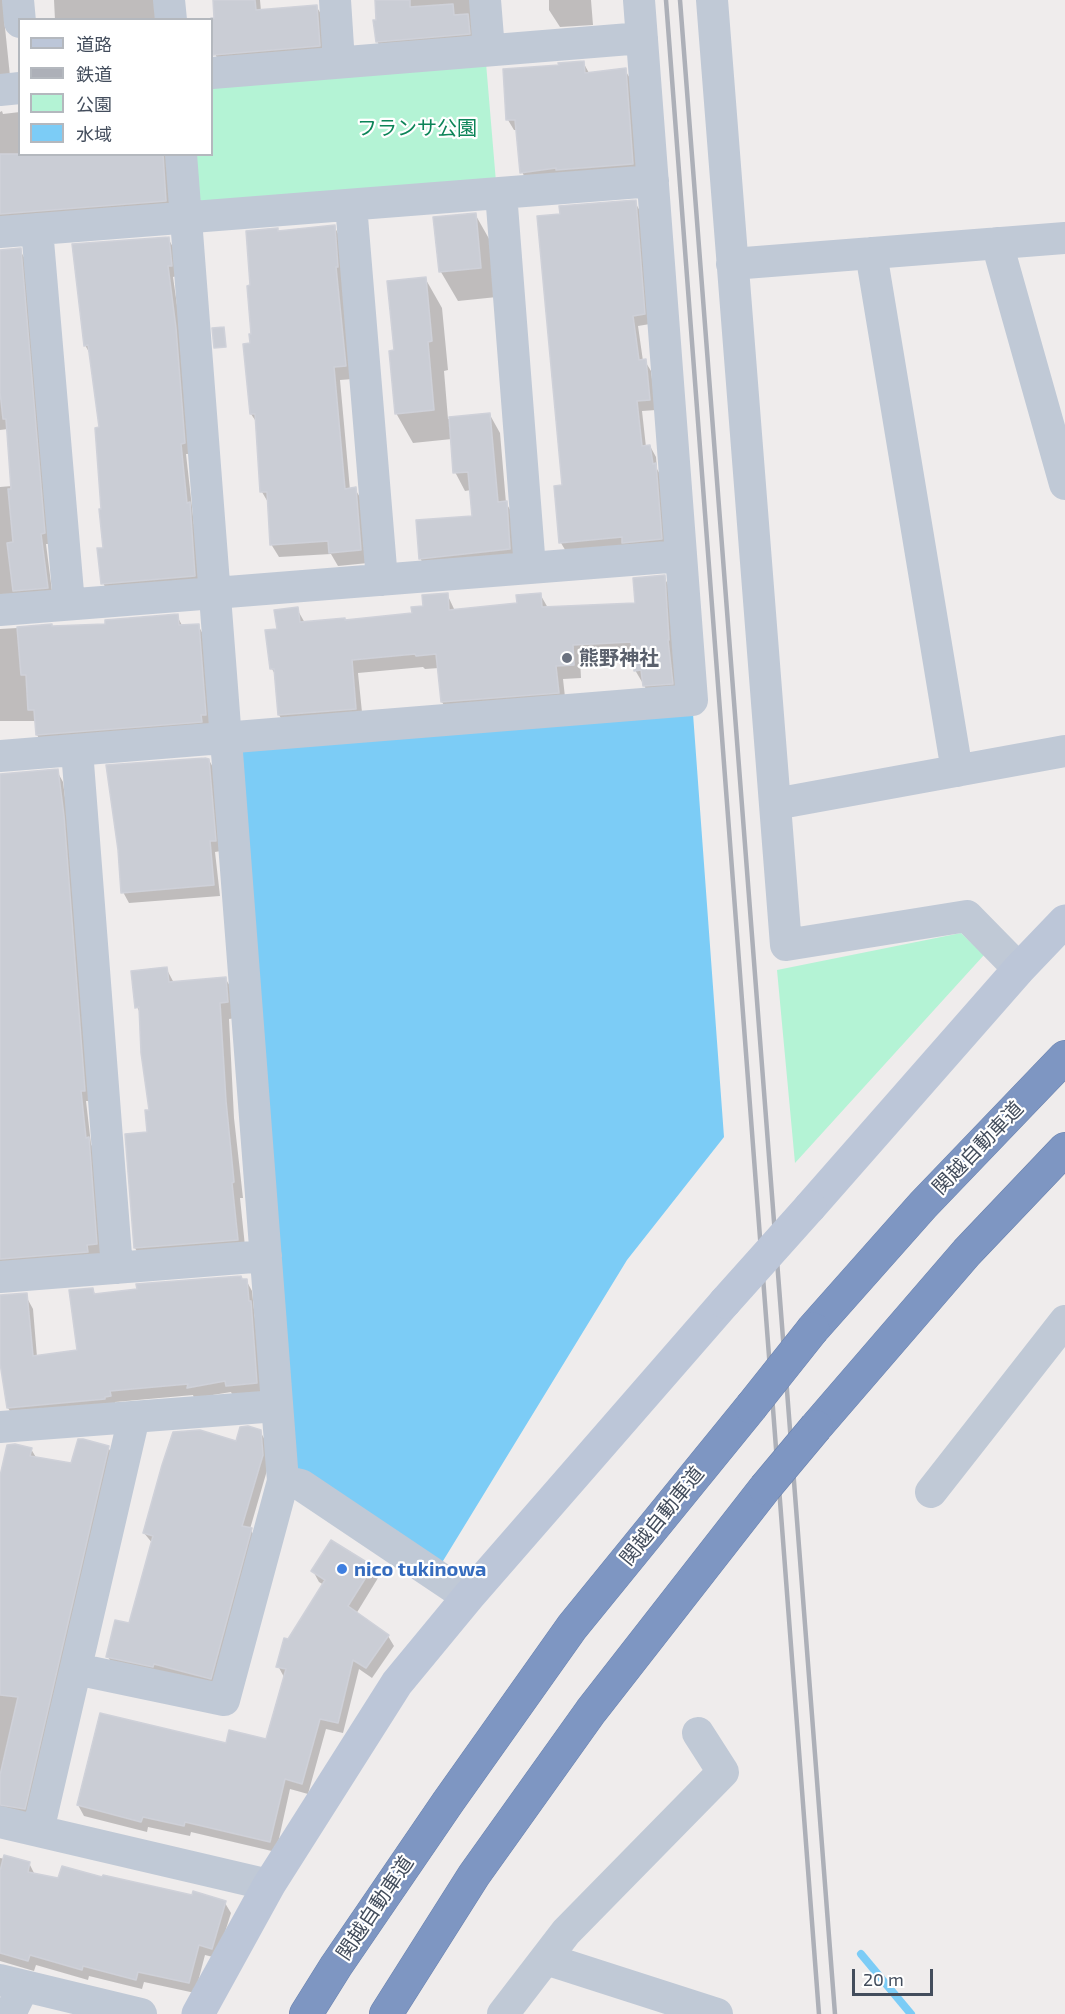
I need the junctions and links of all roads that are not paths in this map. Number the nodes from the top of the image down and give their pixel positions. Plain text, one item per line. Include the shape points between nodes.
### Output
1 (18, 0) edge
2 (169, 0) edge
3 (335, 0) edge
4 (485, 0) edge
5 (639, 0) edge
6 (712, 0) edge
7 (20, 18) edge
8 (171, 18) edge
9 (642, 38) junction
10 (489, 50) junction
11 (339, 62) junction
12 (213, 73) edge
13 (18, 88) edge
14 (0, 90) edge
15 (181, 156) edge
16 (653, 182) junction
17 (501, 193) junction
18 (351, 205) junction
19 (186, 218) junction
20 (37, 229) junction
21 (0, 232) edge
22 (1065, 238) edge
23 (997, 243) junction
24 (871, 253) junction
25 (732, 264) junction
26 (1065, 484) edge
27 (681, 556) junction
28 (530, 568) junction
29 (382, 580) junction
30 (215, 593) junction
31 (69, 604) junction
32 (0, 609) edge
33 (226, 737) junction
34 (76, 750) junction
35 (1065, 751) edge
36 (0, 756) edge
37 (957, 771) junction
38 (775, 804) junction
39 (1065, 921) edge
40 (1019, 969) junction
41 (1065, 1057) edge
42 (1065, 1149) edge
43 (266, 1256) junction
44 (117, 1268) junction
45 (0, 1276) edge
46 (1065, 1321) edge
47 (277, 1406) junction
48 (134, 1417) junction
49 (0, 1427) edge
50 (283, 1481) junction
51 (931, 1492) dead end
52 (468, 1597) junction
53 (76, 1669) junction
54 (698, 1733) dead end
55 (0, 1822) edge
56 (38, 1830) junction
57 (269, 1885) junction
58 (546, 1959) junction
59 (11, 1994) edge
60 (141, 2014) edge
61 (198, 2014) edge
62 (306, 2014) edge
63 (386, 2014) edge
64 (503, 2014) edge
65 (717, 2014) edge

1 - 7 street
2 - 8 street
3 - 11 street
4 - 10 street
5 - 9 street
6 - 25 street
9 - 10 street
9 - 16 street
10 - 11 street
11 - 12 street
13 - 14 street
15 - 19 street
16 - 17 street
16 - 27 street
17 - 18 street
17 - 28 street
18 - 19 street
18 - 29 street
19 - 20 street
19 - 30 street
20 - 21 street
20 - 31 street
22 - 23 street
23 - 24 street
23 - 26 street
24 - 25 street
24 - 37 street
25 - 38 street
27 - 28 street
27 - 33 street via 692,700
28 - 29 street
29 - 30 street
30 - 31 street
30 - 33 street
31 - 32 street
33 - 34 street
33 - 43 street
34 - 36 street
34 - 44 street
35 - 37 street
37 - 38 street
38 - 40 street via 786,945 968,916
39 - 40 street
40 - 52 street, bridge
41 - 62 highway, 関越自動車道, bridge via 923,1205 813,1329 572,1627 435,1821
42 - 63 highway, bridge via 967,1252 765,1488 591,1711 474,1875
43 - 44 street
43 - 47 street
44 - 45 street
46 - 51 street
47 - 48 street
47 - 50 street
48 - 49 street
48 - 53 street
50 - 52 street via 301,1485
50 - 53 street via 224,1700
52 - 57 street via 397,1683
53 - 56 street
54 - 58 street via 723,1772 566,1932
55 - 56 street
56 - 57 street
57 - 61 street
58 - 64 street
58 - 65 street
59 - 60 street

